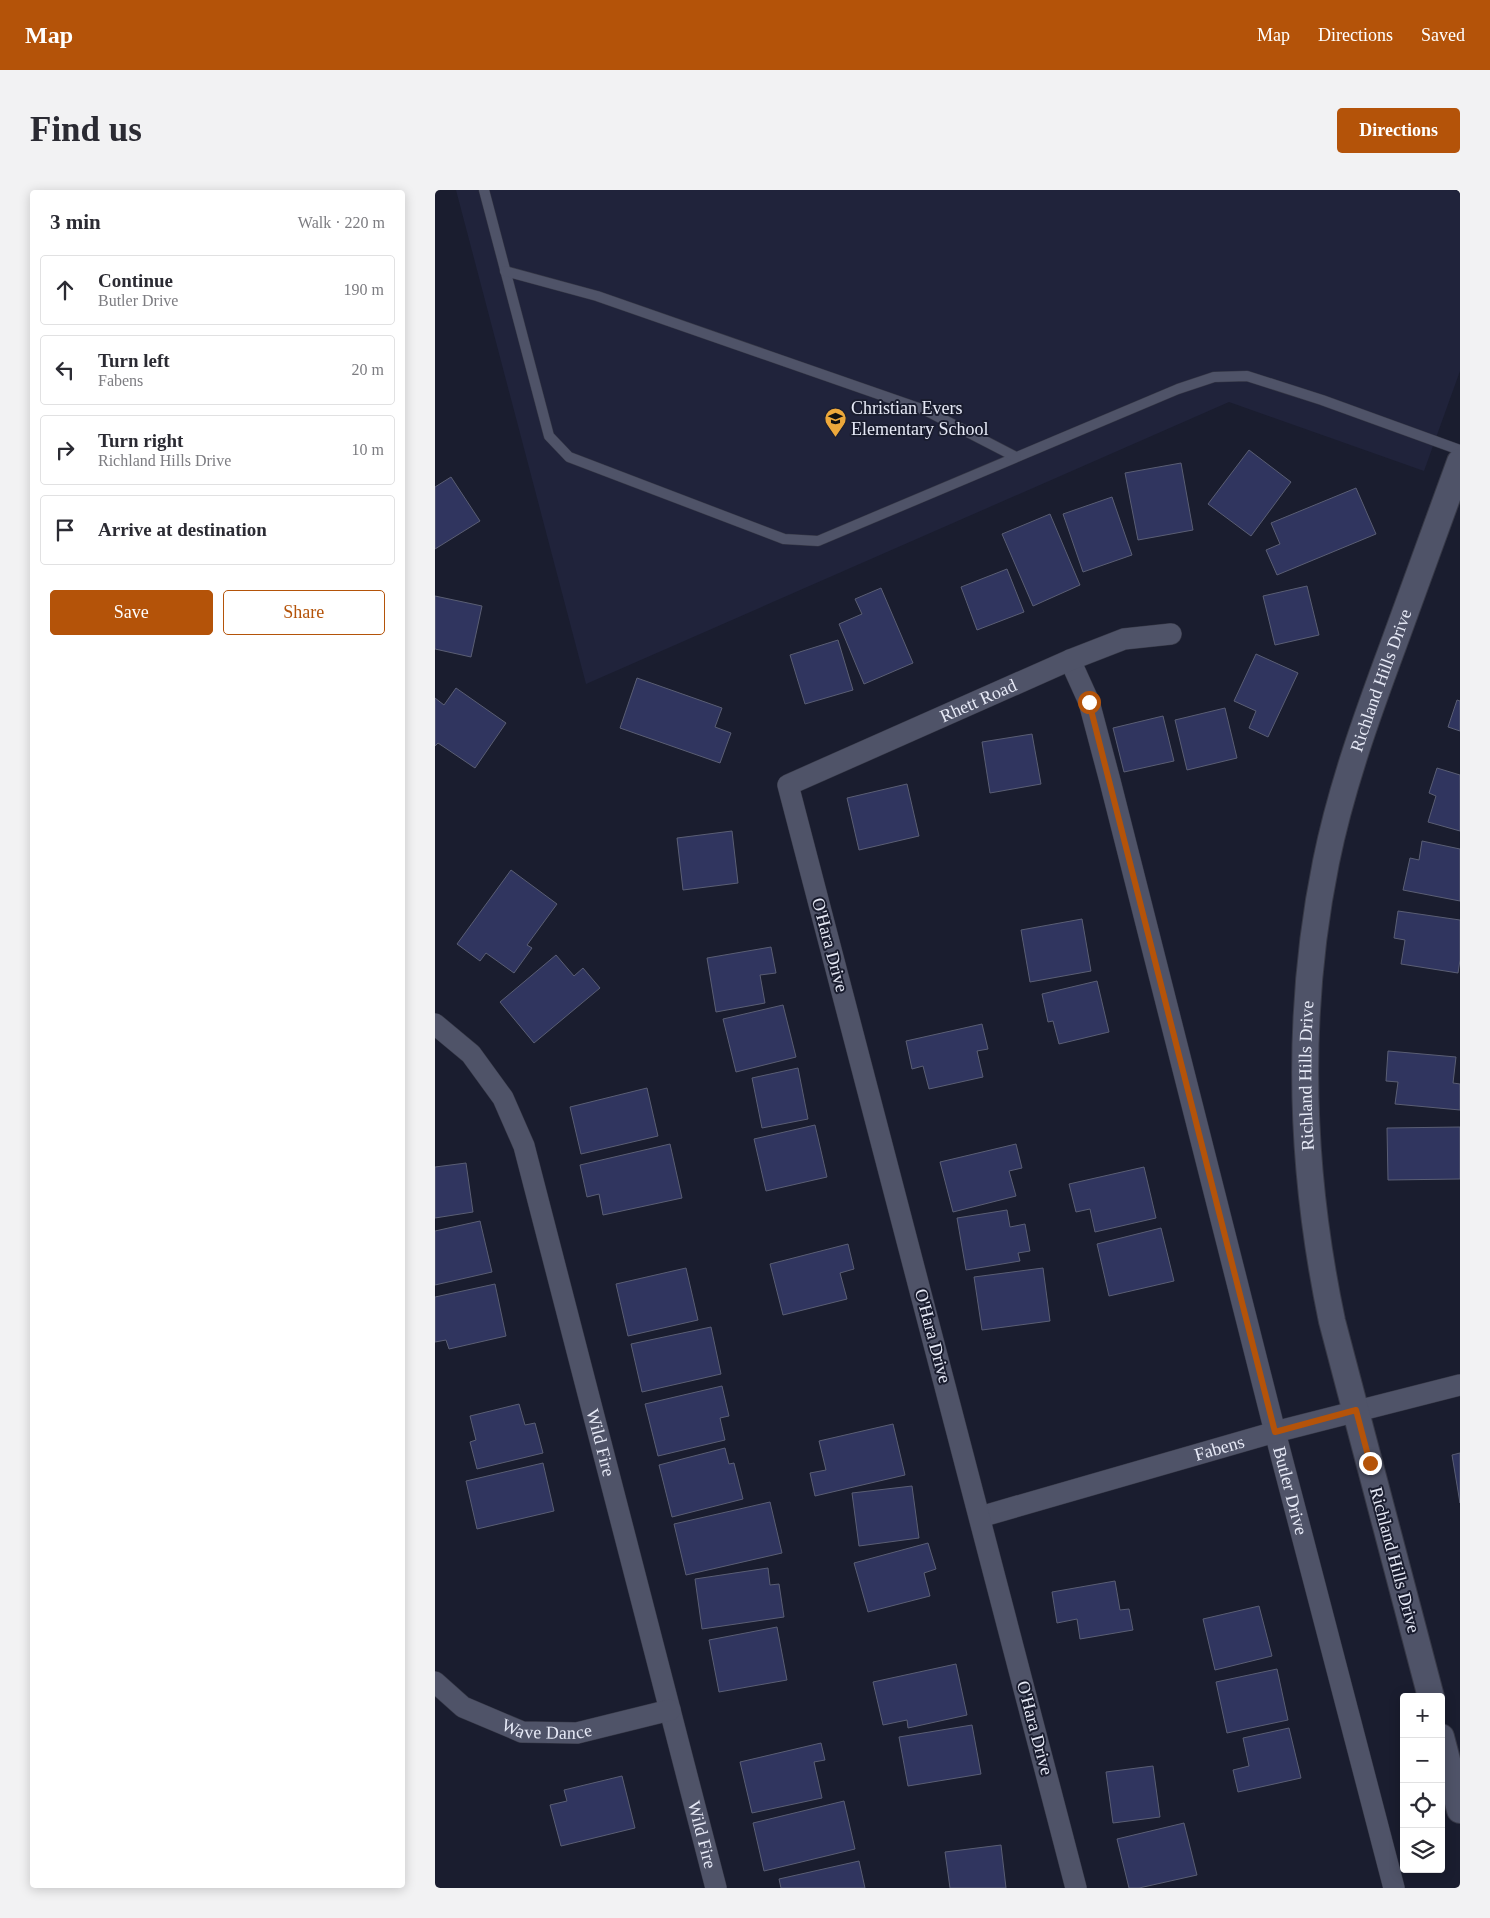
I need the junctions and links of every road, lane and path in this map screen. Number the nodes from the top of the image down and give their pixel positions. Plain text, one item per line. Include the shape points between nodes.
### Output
1 (484, 190) edge
2 (505, 270) junction
3 (1460, 450) edge
4 (1016, 457) junction
5 (1460, 462) edge
6 (1171, 634) dead end
7 (1071, 660) junction
8 (788, 785) joint
9 (435, 1024) edge
10 (1460, 1385) edge
11 (1356, 1410) junction
12 (1275, 1432) junction
13 (980, 1517) junction
14 (435, 1682) edge
15 (1430, 1693) edge
16 (669, 1710) junction
17 (1445, 1753) edge
18 (1460, 1810) edge
19 (716, 1888) edge
20 (1076, 1888) edge
21 (1394, 1888) edge

1 - 2 lane
2 - 4 lane via 597,296 927,411
2 - 4 lane via 549,436 569,457 784,539 818,541
3 - 4 lane via 1247,376 1214,377 1178,389
5 - 11 street, Richland Hills Drive via 1374,696 1344,792 1326,860 1312,949 1304,1072 1310,1182 1325,1285
6 - 7 street, Rhett Road via 1124,639
7 - 8 street, Rhett Road
7 - 12 street, Butler Drive via 1091,711
8 - 13 street, O'Hara Drive
9 - 16 street, Wild Fire via 471,1054 503,1098 524,1146
10 - 11 street, Fabens
11 - 12 street, Fabens
11 - 15 street, Richland Hills Drive
12 - 13 street, Fabens
12 - 21 street, Butler Drive
13 - 20 street, O'Hara Drive
14 - 16 street, Wave Dance via 463,1707 522,1732 577,1733
16 - 19 street, Wild Fire
17 - 18 street

